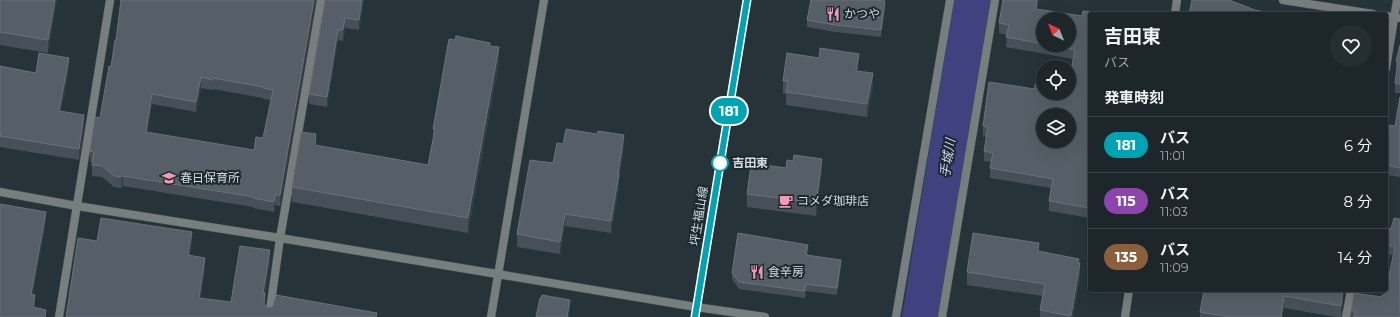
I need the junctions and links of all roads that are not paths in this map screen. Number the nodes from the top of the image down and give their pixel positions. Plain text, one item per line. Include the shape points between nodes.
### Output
1 (110, 0) edge
2 (321, 0) edge
3 (544, 0) edge
4 (747, 0) edge
5 (950, 0) edge
6 (995, 0) edge
7 (1178, 0) edge
8 (1284, 0) edge
9 (1397, 0) edge
10 (1175, 12) edge
11 (1360, 12) edge
12 (1393, 17) edge
13 (1388, 53) edge
14 (0, 192) edge
15 (77, 206) junction
16 (280, 238) junction
17 (498, 274) junction
18 (1129, 292) edge
19 (1351, 292) edge
20 (696, 307) junction
21 (59, 317) edge
22 (269, 317) edge
23 (492, 317) edge
24 (695, 317) edge
25 (765, 317) edge
26 (896, 317) edge
27 (942, 317) edge
28 (1125, 317) edge
29 (1346, 317) edge

1 - 15 street
2 - 16 street
3 - 17 street
4 - 20 main road, 坪生福山線
5 - 26 street
6 - 27 street
7 - 10 street
8 - 11 street
9 - 12 street
12 - 13 street
14 - 15 street
15 - 16 street
15 - 21 street
16 - 17 street
16 - 22 street
17 - 20 street
17 - 23 street
18 - 28 street
19 - 29 street
20 - 24 main road, 坪生福山線
20 - 25 street

